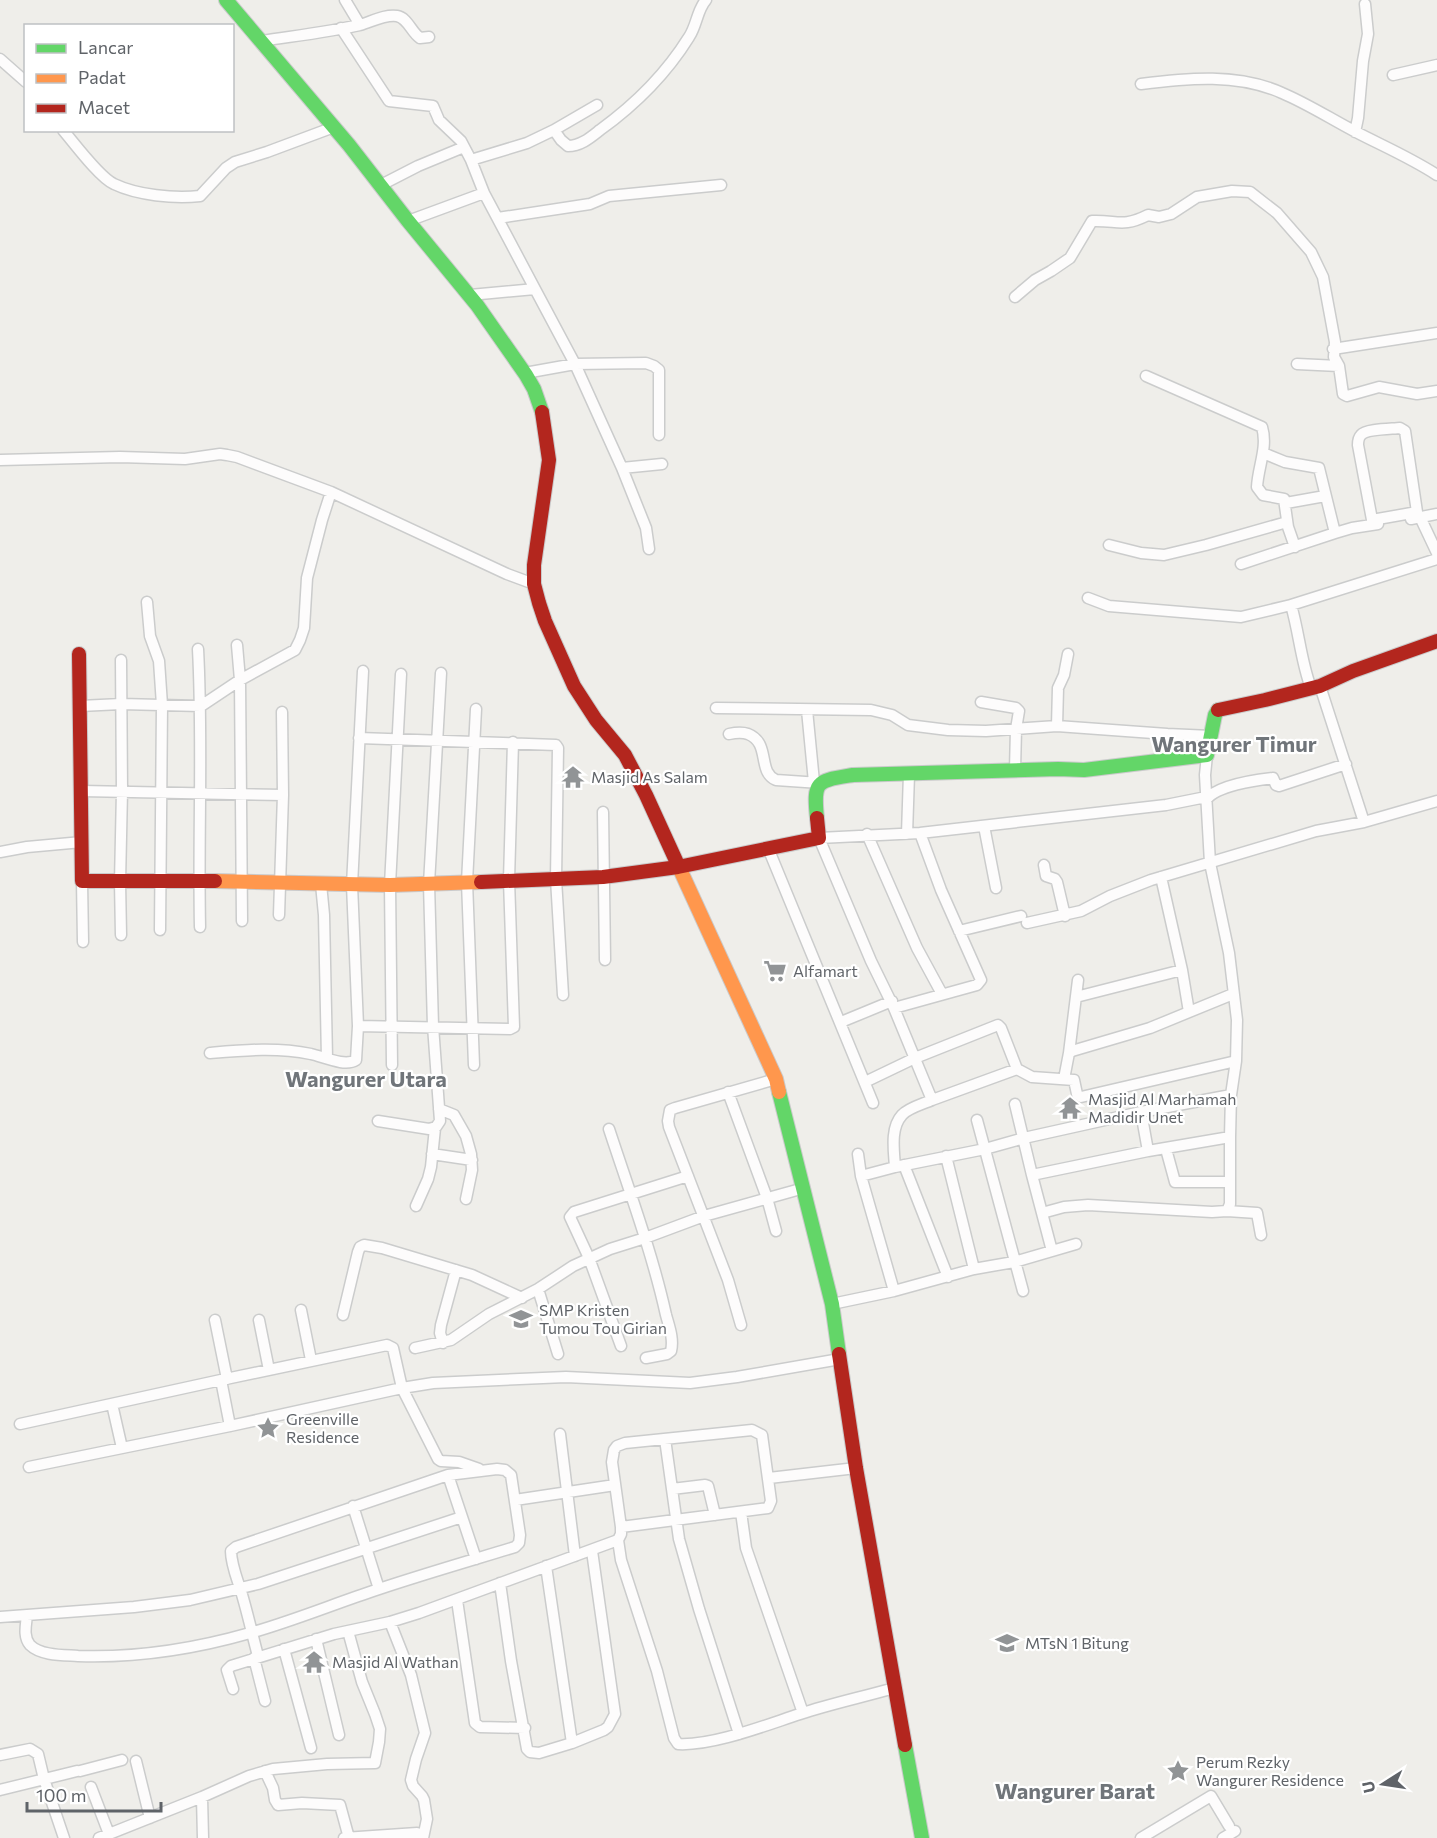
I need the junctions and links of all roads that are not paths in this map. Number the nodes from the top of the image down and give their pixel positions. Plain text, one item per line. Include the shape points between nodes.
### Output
1 (226, 0) edge
2 (345, 0) edge
3 (706, 0) edge
4 (1365, 4) dead end
5 (360, 25) junction
6 (341, 28) junction
7 (429, 37) dead end
8 (262, 41) junction
9 (0, 59) edge
10 (1437, 65) edge
11 (1394, 75) dead end
12 (24, 80) edge
13 (1141, 84) dead end
14 (597, 105) dead end
15 (334, 127) junction
16 (554, 130) junction
17 (65, 132) edge
18 (1355, 132) junction
19 (464, 147) junction
20 (471, 160) junction
21 (1437, 175) edge
22 (381, 185) junction
23 (721, 185) dead end
24 (484, 193) junction
25 (498, 218) junction
26 (408, 221) junction
27 (535, 289) junction
28 (470, 296) junction
29 (1016, 297) dead end
30 (1437, 333) edge
31 (1334, 349) junction
32 (575, 364) junction
33 (1297, 364) dead end
34 (1339, 366) junction
35 (525, 373) junction
36 (1146, 376) dead end
37 (1437, 391) edge
38 (659, 435) dead end
39 (1263, 453) junction
40 (0, 460) edge
41 (662, 464) dead end
42 (622, 468) junction
43 (331, 492) junction
44 (1325, 496) junction
45 (1286, 503) junction
46 (1437, 514) edge
47 (1420, 517) junction
48 (1287, 522) junction
49 (1372, 522) junction
50 (1335, 533) junction
51 (1109, 545) dead end
52 (1295, 547) junction
53 (649, 549) dead end
54 (1437, 553) edge
55 (1437, 560) edge
56 (1241, 564) dead end
57 (534, 584) junction
58 (1088, 598) dead end
59 (147, 602) dead end
60 (1291, 605) junction
61 (1437, 641) edge
62 (237, 645) dead end
63 (198, 649) dead end
64 (79, 654) dead end
65 (1068, 654) dead end
66 (121, 660) dead end
67 (363, 671) dead end
68 (441, 673) dead end
69 (400, 674) dead end
70 (240, 680) junction
71 (1315, 687) junction
72 (981, 702) dead end
73 (121, 704) junction
74 (162, 705) junction
75 (80, 706) junction
76 (201, 706) junction
77 (716, 708) dead end
78 (476, 709) dead end
79 (807, 710) junction
80 (282, 712) dead end
81 (1057, 726) junction
82 (1016, 729) junction
83 (729, 734) dead end
84 (1167, 734) junction
85 (1211, 736) junction
86 (359, 738) junction
87 (398, 740) junction
88 (436, 741) junction
89 (474, 741) junction
90 (513, 742) junction
91 (1207, 755) junction
92 (1165, 760) junction
93 (1346, 764) junction
94 (1015, 770) junction
95 (909, 774) junction
96 (817, 783) junction
97 (82, 791) junction
98 (122, 791) junction
99 (200, 792) junction
100 (160, 793) junction
101 (241, 794) junction
102 (283, 795) junction
103 (1206, 800) junction
104 (1437, 801) edge
105 (603, 812) dead end
106 (1364, 822) junction
107 (984, 826) junction
108 (920, 833) junction
109 (867, 834) junction
110 (907, 834) junction
111 (819, 838) junction
112 (82, 842) junction
113 (768, 848) junction
114 (0, 852) edge
115 (1210, 863) junction
116 (1044, 865) dead end
117 (678, 867) junction
118 (1161, 877) junction
119 (603, 878) junction
120 (556, 879) junction
121 (510, 880) junction
122 (82, 881) junction
123 (159, 881) junction
124 (199, 881) junction
125 (241, 881) junction
126 (120, 882) junction
127 (280, 882) junction
128 (468, 882) junction
129 (321, 884) junction
130 (429, 884) junction
131 (352, 885) junction
132 (390, 885) junction
133 (996, 888) dead end
134 (279, 915) dead end
135 (1065, 916) junction
136 (242, 921) dead end
137 (200, 927) dead end
138 (160, 930) dead end
139 (959, 931) junction
140 (121, 935) dead end
141 (83, 942) dead end
142 (605, 960) dead end
143 (1182, 970) junction
144 (1078, 980) dead end
145 (942, 994) junction
146 (1233, 994) junction
147 (563, 995) dead end
148 (1077, 997) junction
149 (893, 1005) junction
150 (1189, 1012) junction
151 (841, 1022) junction
152 (358, 1026) junction
153 (433, 1026) junction
154 (393, 1027) junction
155 (473, 1027) junction
156 (210, 1053) dead end
157 (1070, 1053) junction
158 (327, 1058) junction
159 (915, 1058) junction
160 (1236, 1061) junction
161 (392, 1065) dead end
162 (474, 1065) dead end
163 (1017, 1069) junction
164 (776, 1079) junction
165 (1064, 1079) junction
166 (864, 1082) junction
167 (728, 1092) junction
168 (1232, 1095) junction
169 (932, 1100) junction
170 (873, 1103) dead end
171 (1015, 1104) dead end
172 (439, 1109) junction
173 (1141, 1112) junction
174 (977, 1120) dead end
175 (378, 1121) dead end
176 (435, 1128) junction
177 (609, 1129) dead end
178 (1230, 1137) junction
179 (1024, 1138) junction
180 (985, 1149) junction
181 (1167, 1149) junction
182 (1148, 1151) junction
183 (432, 1154) junction
184 (858, 1154) dead end
185 (946, 1156) junction
186 (472, 1160) junction
187 (899, 1166) junction
188 (1032, 1175) junction
189 (688, 1176) junction
190 (861, 1176) junction
191 (1230, 1182) junction
192 (804, 1188) junction
193 (629, 1193) junction
194 (767, 1197) junction
195 (466, 1199) dead end
196 (416, 1206) dead end
197 (1227, 1211) junction
198 (1042, 1212) junction
199 (704, 1216) junction
200 (776, 1231) dead end
201 (1261, 1235) dead end
202 (645, 1238) junction
203 (1076, 1244) dead end
204 (1052, 1251) junction
205 (589, 1258) junction
206 (1014, 1262) junction
207 (974, 1269) junction
208 (456, 1270) junction
209 (948, 1277) junction
210 (538, 1289) junction
211 (894, 1291) junction
212 (1023, 1291) dead end
213 (522, 1298) junction
214 (832, 1304) junction
215 (301, 1310) dead end
216 (343, 1316) dead end
217 (214, 1320) dead end
218 (259, 1320) dead end
219 (741, 1325) dead end
220 (443, 1343) junction
221 (621, 1346) dead end
222 (415, 1348) dead end
223 (558, 1354) dead end
224 (646, 1358) dead end
225 (840, 1359) junction
226 (311, 1360) junction
227 (269, 1370) junction
228 (224, 1380) junction
229 (402, 1388) junction
230 (112, 1404) junction
231 (20, 1424) dead end
232 (230, 1426) junction
233 (560, 1434) dead end
234 (664, 1438) junction
235 (122, 1448) junction
236 (29, 1467) dead end
237 (856, 1468) junction
238 (482, 1470) junction
239 (448, 1475) junction
240 (769, 1478) junction
241 (615, 1485) junction
242 (672, 1489) junction
243 (567, 1493) junction
244 (515, 1500) junction
245 (353, 1506) junction
246 (741, 1512) junction
247 (716, 1515) junction
248 (462, 1517) junction
249 (676, 1520) junction
250 (621, 1527) junction
251 (618, 1540) junction
252 (366, 1550) junction
253 (592, 1551) junction
254 (575, 1556) junction
255 (476, 1559) junction
256 (546, 1566) junction
257 (500, 1583) junction
258 (240, 1588) junction
259 (379, 1589) junction
260 (457, 1600) junction
261 (27, 1615) junction
262 (0, 1617) edge
263 (390, 1622) junction
264 (348, 1631) junction
265 (252, 1632) junction
266 (316, 1639) junction
267 (284, 1649) junction
268 (256, 1657) junction
269 (894, 1688) junction
270 (233, 1689) dead end
271 (265, 1701) dead end
272 (803, 1713) junction
273 (525, 1728) junction
274 (740, 1734) junction
275 (339, 1735) dead end
276 (572, 1743) junction
277 (311, 1748) dead end
278 (0, 1755) edge
279 (122, 1760) dead end
280 (136, 1761) dead end
281 (265, 1771) junction
282 (44, 1779) junction
283 (91, 1786) dead end
284 (0, 1790) edge
285 (202, 1797) junction
286 (150, 1818) junction
287 (104, 1836) edge
288 (423, 1837) edge
289 (64, 1838) edge
290 (203, 1838) edge
291 (344, 1838) edge
292 (349, 1838) edge
293 (922, 1838) edge
294 (1141, 1838) edge
295 (1223, 1838) edge

1 - 8 street
2 - 5 street
3 - 16 street via 692,34 674,61 627,109 576,145 565,144
4 - 18 street via 1368,34
5 - 6 street
5 - 7 street via 396,16 404,19 420,38
6 - 8 street
6 - 19 street via 388,101 433,106 439,120
8 - 15 street
9 - 12 street
10 - 11 street
13 - 18 street via 1206,78 1261,85 1310,106
14 - 16 street
15 - 17 street via 235,162 200,196 187,197 147,194 112,184
15 - 22 street
16 - 20 street via 527,143
18 - 21 street
19 - 20 street
19 - 22 street
20 - 24 street
22 - 26 street
23 - 25 street via 609,196 590,204
24 - 25 street
24 - 26 street
25 - 27 street
26 - 28 street
27 - 28 street
27 - 32 street
28 - 35 street
29 - 31 street via 1070,258 1092,222 1121,224 1148,214 1159,217 1197,197 1250,192 1277,213 1311,252 1323,277
30 - 31 street
31 - 34 street
32 - 35 street
32 - 38 street via 646,363 657,368
32 - 42 street
33 - 34 street
34 - 37 street via 1343,394 1347,396 1379,387 1417,394
35 - 57 street via 542,411 549,445
36 - 39 street via 1261,426
39 - 44 street via 1285,462 1319,468
39 - 45 street via 1258,489 1263,495 1283,498
40 - 43 street via 185,459 220,454
41 - 42 street
42 - 53 street via 646,528
43 - 57 street
43 - 70 street via 307,578 300,640 295,650
44 - 45 street
44 - 50 street
45 - 48 street
46 - 47 street
47 - 49 street
47 - 54 street
48 - 51 street via 1164,555
48 - 52 street
49 - 49 street via 1359,438 1368,432 1400,428 1405,431 1417,512
49 - 50 street
50 - 52 street
52 - 56 street
55 - 60 street
57 - 117 street via 569,676 596,720 625,755
58 - 60 street via 1109,606 1241,616
59 - 74 street via 150,636 159,661
60 - 71 street via 1306,675
61 - 71 street
62 - 70 street
63 - 76 street
64 - 75 street
65 - 81 street via 1058,688
66 - 73 street
67 - 86 street
68 - 88 street
69 - 87 street
70 - 76 street
70 - 101 street
71 - 85 street via 1218,709
71 - 93 street
72 - 82 street via 1017,709
73 - 74 street
73 - 75 street
73 - 98 street
74 - 76 street
74 - 100 street
75 - 97 street
76 - 99 street
77 - 79 street
78 - 89 street
79 - 82 street via 875,711 908,725 928,728
79 - 96 street
80 - 102 street
81 - 82 street
81 - 84 street
82 - 94 street
83 - 96 street via 746,733 756,740 770,778
84 - 85 street
84 - 92 street
85 - 91 street
86 - 87 street
86 - 131 street
87 - 88 street
87 - 132 street
88 - 89 street
88 - 130 street
89 - 90 street
89 - 128 street
90 - 120 street via 557,746
90 - 121 street
91 - 92 street
91 - 103 street
92 - 94 street via 1084,770
93 - 103 street via 1279,786 1273,778 1234,784
93 - 106 street
94 - 95 street
95 - 96 street via 828,778
95 - 110 street
96 - 111 street
97 - 98 street
97 - 112 street
98 - 100 street
98 - 126 street
99 - 100 street
99 - 101 street
99 - 124 street
100 - 123 street
101 - 102 street
101 - 125 street
102 - 127 street
103 - 107 street
103 - 115 street
104 - 106 street
105 - 119 street
106 - 115 street via 1316,831
107 - 108 street
107 - 133 street
108 - 110 street
108 - 139 street
109 - 110 street
109 - 111 street
109 - 145 street via 917,948
111 - 113 street
111 - 149 street
112 - 114 street
112 - 122 street
113 - 117 street
113 - 151 street
115 - 118 street
115 - 146 street via 1229,953
116 - 135 street via 1046,876 1058,882
117 - 119 street
117 - 164 street
118 - 135 street
118 - 143 street
119 - 120 street
119 - 142 street
120 - 121 street
120 - 147 street
121 - 128 street
121 - 155 street via 514,1027
122 - 126 street
122 - 141 street
123 - 124 street
123 - 126 street
123 - 138 street
124 - 125 street
124 - 137 street
125 - 127 street
125 - 136 street
126 - 140 street
127 - 129 street
127 - 134 street
128 - 130 street
128 - 155 street
129 - 131 street
129 - 158 street
130 - 132 street
130 - 153 street
131 - 132 street
131 - 152 street
132 - 154 street
135 - 139 street
139 - 145 street via 982,977 977,985
143 - 148 street
143 - 150 street
144 - 148 street
145 - 149 street
146 - 150 street
146 - 160 street
148 - 157 street
149 - 151 street
149 - 159 street
150 - 157 street
151 - 166 street
152 - 154 street
152 - 158 street via 356,1060 352,1063
153 - 154 street
153 - 155 street
153 - 172 street
154 - 161 street
155 - 162 street
156 - 158 street via 260,1048
157 - 165 street
159 - 163 street via 998,1025
159 - 166 street
159 - 169 street
160 - 165 street via 1084,1096 1077,1094 1074,1080
160 - 168 street
163 - 165 street via 1032,1077
163 - 169 street
164 - 167 street
164 - 192 street
166 - 170 street
167 - 189 street via 670,1110 669,1127
167 - 194 street
168 - 173 street
168 - 178 street
169 - 187 street via 901,1116 894,1134
171 - 179 street
172 - 176 street via 440,1121
172 - 186 street via 454,1115 460,1123
173 - 179 street
173 - 182 street
174 - 180 street
175 - 176 street
176 - 183 street
177 - 193 street
178 - 181 street
178 - 191 street
179 - 180 street
179 - 188 street
180 - 185 street
180 - 206 street
181 - 182 street
181 - 191 street via 1175,1182
182 - 188 street
183 - 186 street
183 - 196 street via 428,1179
184 - 190 street
185 - 187 street
185 - 207 street
186 - 195 street
187 - 190 street
187 - 209 street
188 - 198 street
189 - 193 street
189 - 199 street
190 - 211 street
191 - 197 street
192 - 194 street
192 - 214 street
193 - 202 street
193 - 205 street via 571,1214
194 - 199 street
194 - 200 street
197 - 198 street via 1088,1205
197 - 201 street via 1257,1213
198 - 204 street
199 - 202 street
199 - 219 street
202 - 205 street
202 - 224 street via 672,1347 667,1354
203 - 204 street
204 - 206 street
205 - 210 street
205 - 221 street
206 - 207 street
206 - 212 street
207 - 209 street
208 - 213 street
208 - 216 street via 364,1245 358,1252
208 - 220 street via 441,1325
209 - 211 street
210 - 213 street
210 - 223 street
211 - 214 street
213 - 220 street
214 - 225 street
215 - 226 street
217 - 228 street
218 - 227 street
220 - 222 street
225 - 229 street via 690,1383 566,1377
225 - 237 street
226 - 227 street
226 - 229 street via 387,1345 393,1348
227 - 228 street
228 - 230 street
228 - 232 street
229 - 232 street
229 - 238 street via 438,1459
230 - 231 street
230 - 235 street
232 - 235 street
233 - 243 street
234 - 240 street via 756,1430 762,1435
234 - 241 street via 618,1446 612,1462
234 - 242 street
235 - 236 street
237 - 240 street
237 - 269 street
238 - 239 street
238 - 244 street via 508,1472
239 - 245 street
239 - 248 street
240 - 246 street via 770,1505
241 - 243 street
241 - 250 street
242 - 247 street via 708,1486
242 - 249 street
243 - 244 street
243 - 254 street
244 - 255 street via 519,1544
245 - 252 street
245 - 258 street via 236,1547 231,1557
246 - 247 street
246 - 272 street via 746,1548
247 - 249 street
248 - 252 street
248 - 255 street
249 - 250 street
249 - 274 street via 699,1609
250 - 251 street
251 - 253 street
251 - 274 street via 676,1741 680,1745
252 - 258 street
252 - 259 street
253 - 254 street
253 - 276 street via 615,1714 604,1730
254 - 256 street
255 - 259 street
256 - 257 street
256 - 276 street
257 - 260 street
257 - 273 street
258 - 261 street via 169,1604
258 - 265 street
259 - 265 street
260 - 263 street
260 - 273 street via 475,1723 480,1727
261 - 262 street
261 - 265 street via 25,1632 30,1645 44,1652 68,1655 111,1657 153,1653
263 - 264 street
263 - 288 street via 411,1675 425,1733 411,1780 426,1811
264 - 266 street
264 - 281 street via 380,1729 375,1763 291,1766
265 - 268 street
266 - 267 street
266 - 275 street
267 - 268 street
267 - 277 street
268 - 270 street via 228,1667
268 - 271 street
269 - 272 street
269 - 293 street
272 - 274 street
273 - 276 street via 530,1752
278 - 282 street via 36,1751
279 - 282 street
280 - 286 street
281 - 285 street
281 - 292 street via 278,1805 340,1805
282 - 284 street
282 - 289 street
283 - 287 street
285 - 286 street
285 - 290 street
286 - 287 street
288 - 292 street via 417,1833
291 - 292 street
294 - 295 street via 1211,1796 1232,1828

